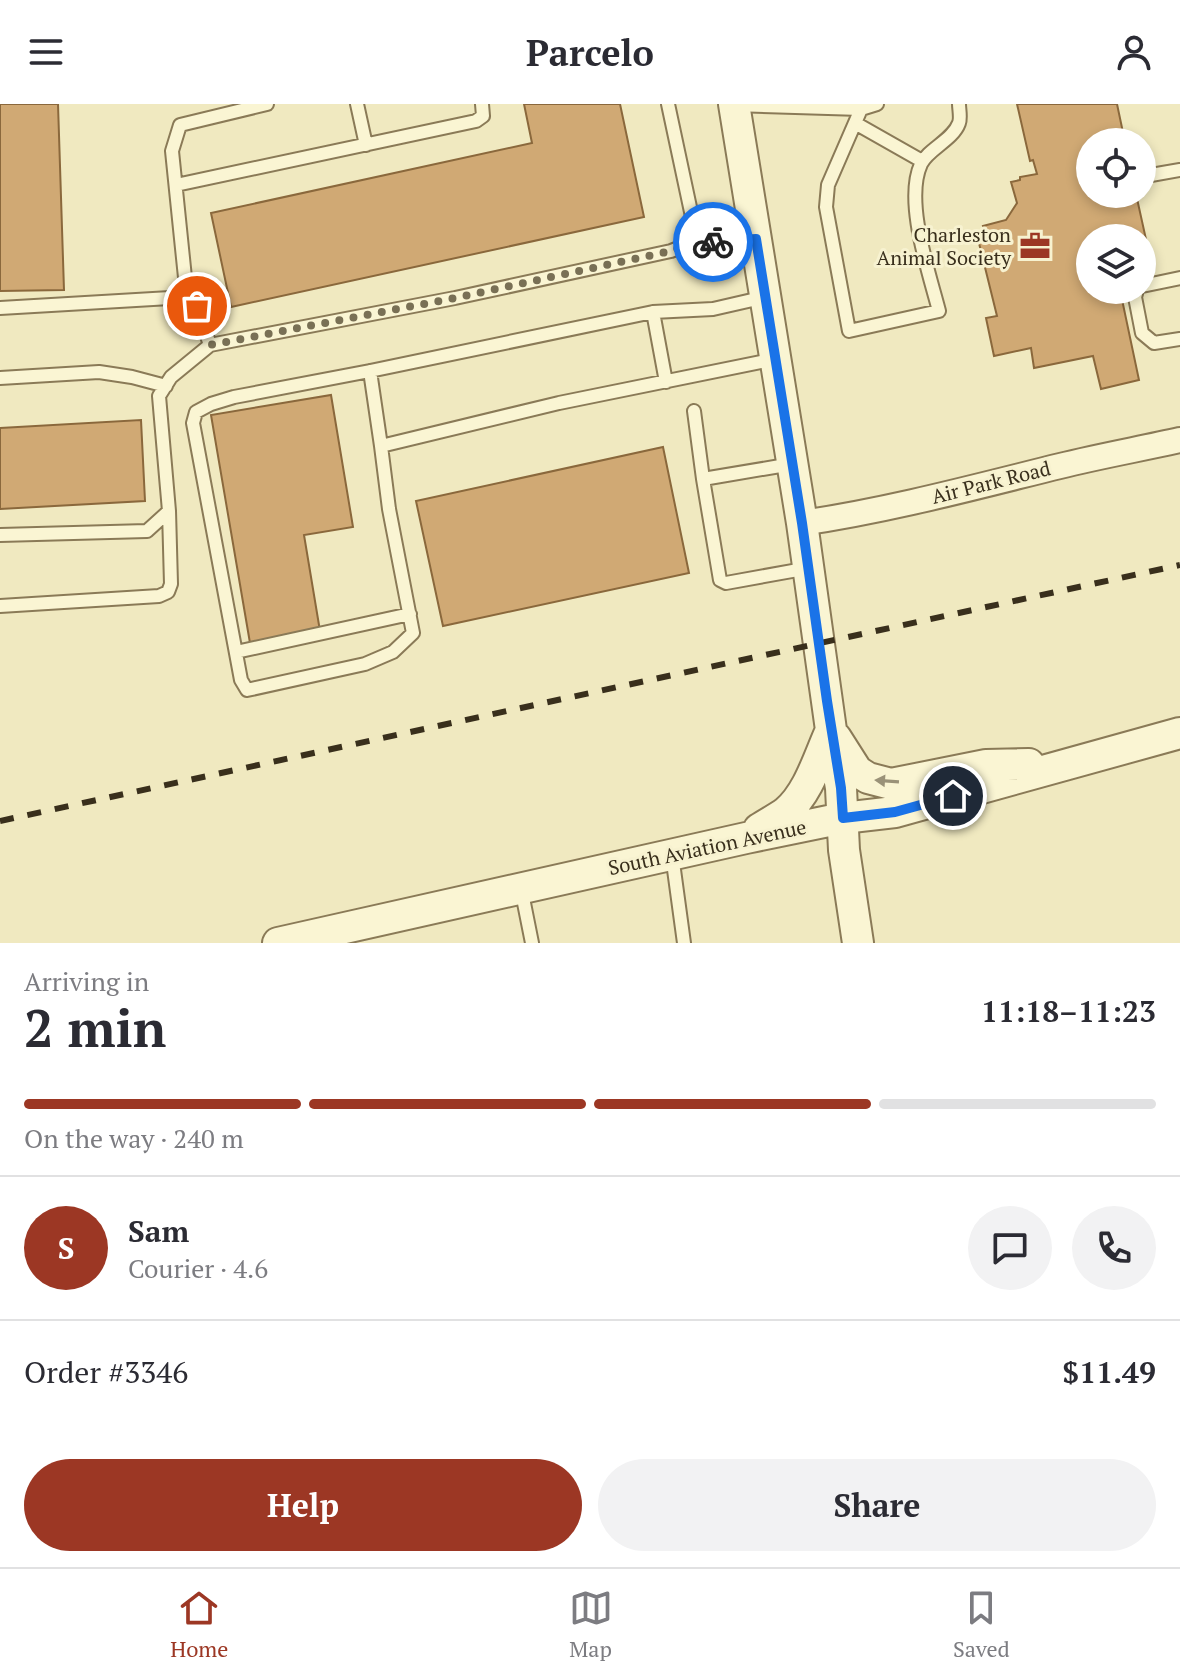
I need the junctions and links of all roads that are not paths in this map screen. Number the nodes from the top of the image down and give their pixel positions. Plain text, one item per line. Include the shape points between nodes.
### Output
1 (267, 104) edge
2 (357, 104) edge
3 (482, 104) edge
4 (668, 104) edge
5 (734, 104) edge
6 (877, 104) edge
7 (959, 104) edge
8 (861, 109) junction
9 (855, 123) junction
10 (366, 145) junction
11 (922, 161) junction
12 (1180, 170) edge
13 (1156, 174) edge
14 (176, 185) junction
15 (756, 239) junction
16 (691, 243) junction
17 (1180, 278) edge
18 (1156, 283) edge
19 (187, 297) junction
20 (765, 297) junction
21 (1136, 304) edge
22 (0, 308) edge
23 (653, 312) junction
24 (1180, 339) edge
25 (210, 345) junction
26 (776, 359) junction
27 (370, 371) junction
28 (0, 378) edge
29 (666, 382) junction
30 (166, 386) junction
31 (694, 411) dead end
32 (1180, 440) edge
33 (381, 446) junction
34 (793, 464) junction
35 (703, 479) junction
36 (169, 511) junction
37 (802, 523) junction
38 (0, 535) edge
39 (809, 568) junction
40 (0, 606) edge
41 (410, 614) junction
42 (236, 652) junction
43 (831, 730) junction
44 (1180, 733) edge
45 (1075, 762) junction
46 (843, 818) junction
47 (746, 838) junction
48 (672, 855) junction
49 (521, 888) junction
50 (681, 942) edge
51 (278, 943) edge
52 (532, 943) edge
53 (858, 943) edge

1 - 14 lane via 180,125 172,151
2 - 10 lane
3 - 10 lane via 483,116 476,121
4 - 16 lane via 694,226
5 - 8 lane
5 - 15 street
6 - 8 lane
7 - 11 lane via 959,122
8 - 9 lane
9 - 11 lane
9 - 11 lane via 828,185 826,207 849,331 939,311 915,203
10 - 14 lane
12 - 13 lane
14 - 19 lane
15 - 16 lane
15 - 20 street
16 - 25 lane via 455,298
17 - 18 lane
19 - 22 lane
19 - 25 lane via 197,306
20 - 23 lane via 713,309
20 - 26 street
21 - 24 lane via 1142,333 1154,343
23 - 27 lane
23 - 29 lane
25 - 30 lane
26 - 29 lane
26 - 34 street
27 - 33 lane
27 - 42 lane via 234,397 196,412 193,423
28 - 30 lane via 99,372
29 - 33 lane
30 - 36 lane via 159,396
31 - 35 lane
32 - 37 street, Air Park Road
33 - 41 lane
34 - 35 lane
34 - 37 street
35 - 39 lane via 720,580
36 - 38 lane via 147,531
36 - 40 lane via 168,592
37 - 39 street
39 - 43 street
41 - 42 lane
41 - 42 lane via 413,633 393,652 365,664 262,687 247,690
45 -> 43 street via 986,765 891,784 857,771
43 - 46 street
43 - 47 street via 797,801
44 - 45 street, South Aviation Avenue
45 - 46 street, South Aviation Avenue via 895,812
46 - 47 street, South Aviation Avenue
46 - 53 street
47 - 48 street, South Aviation Avenue
48 - 49 street, South Aviation Avenue
48 - 50 lane
49 - 51 street, South Aviation Avenue
49 - 52 lane

